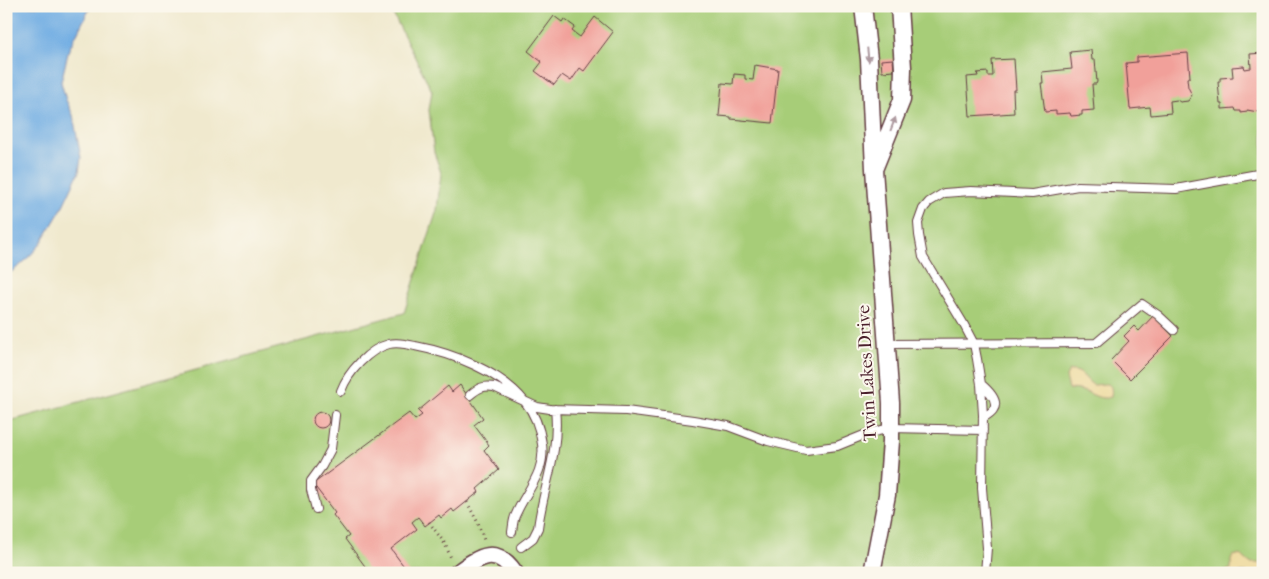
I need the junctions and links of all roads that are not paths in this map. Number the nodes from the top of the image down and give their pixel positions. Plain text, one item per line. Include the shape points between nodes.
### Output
1 (862, 6) edge
2 (899, 6) edge
3 (874, 169) junction
4 (1263, 173) edge
5 (1174, 330) dead end
6 (887, 344) junction
7 (974, 344) junction
8 (981, 384) junction
9 (341, 390) dead end
10 (470, 395) dead end
11 (525, 401) junction
12 (555, 409) junction
13 (335, 415) dead end
14 (983, 418) junction
15 (891, 428) junction
16 (983, 430) junction
17 (316, 509) dead end
18 (512, 532) dead end
19 (521, 548) dead end
20 (456, 569) edge
21 (515, 573) edge
22 (872, 573) edge
23 (985, 573) edge

1 -> 3 street, Twin Lakes Drive
3 -> 2 street, Twin Lakes Drive via 902,100
3 - 6 street, Twin Lakes Drive
4 - 7 lane via 1176,189 1078,186 1032,194 971,191 937,196 920,214 922,252
5 - 7 lane via 1142,304 1096,343
6 - 7 lane
6 - 15 street, Twin Lakes Drive
7 - 8 lane
8 - 14 lane
8 - 14 lane via 995,405
9 - 11 lane via 374,350 402,343 462,359 502,381
10 - 11 lane via 487,386
11 - 12 lane
11 - 18 lane via 538,425 542,460 514,516
12 - 15 lane via 626,411 693,420 728,426 806,450 837,446
12 - 19 lane via 555,451 538,528 533,538
13 - 17 lane via 331,449 311,481
14 - 16 lane
15 - 16 lane
15 - 22 street, Twin Lakes Drive via 887,495
16 - 23 lane
20 - 21 street via 491,555 503,559

